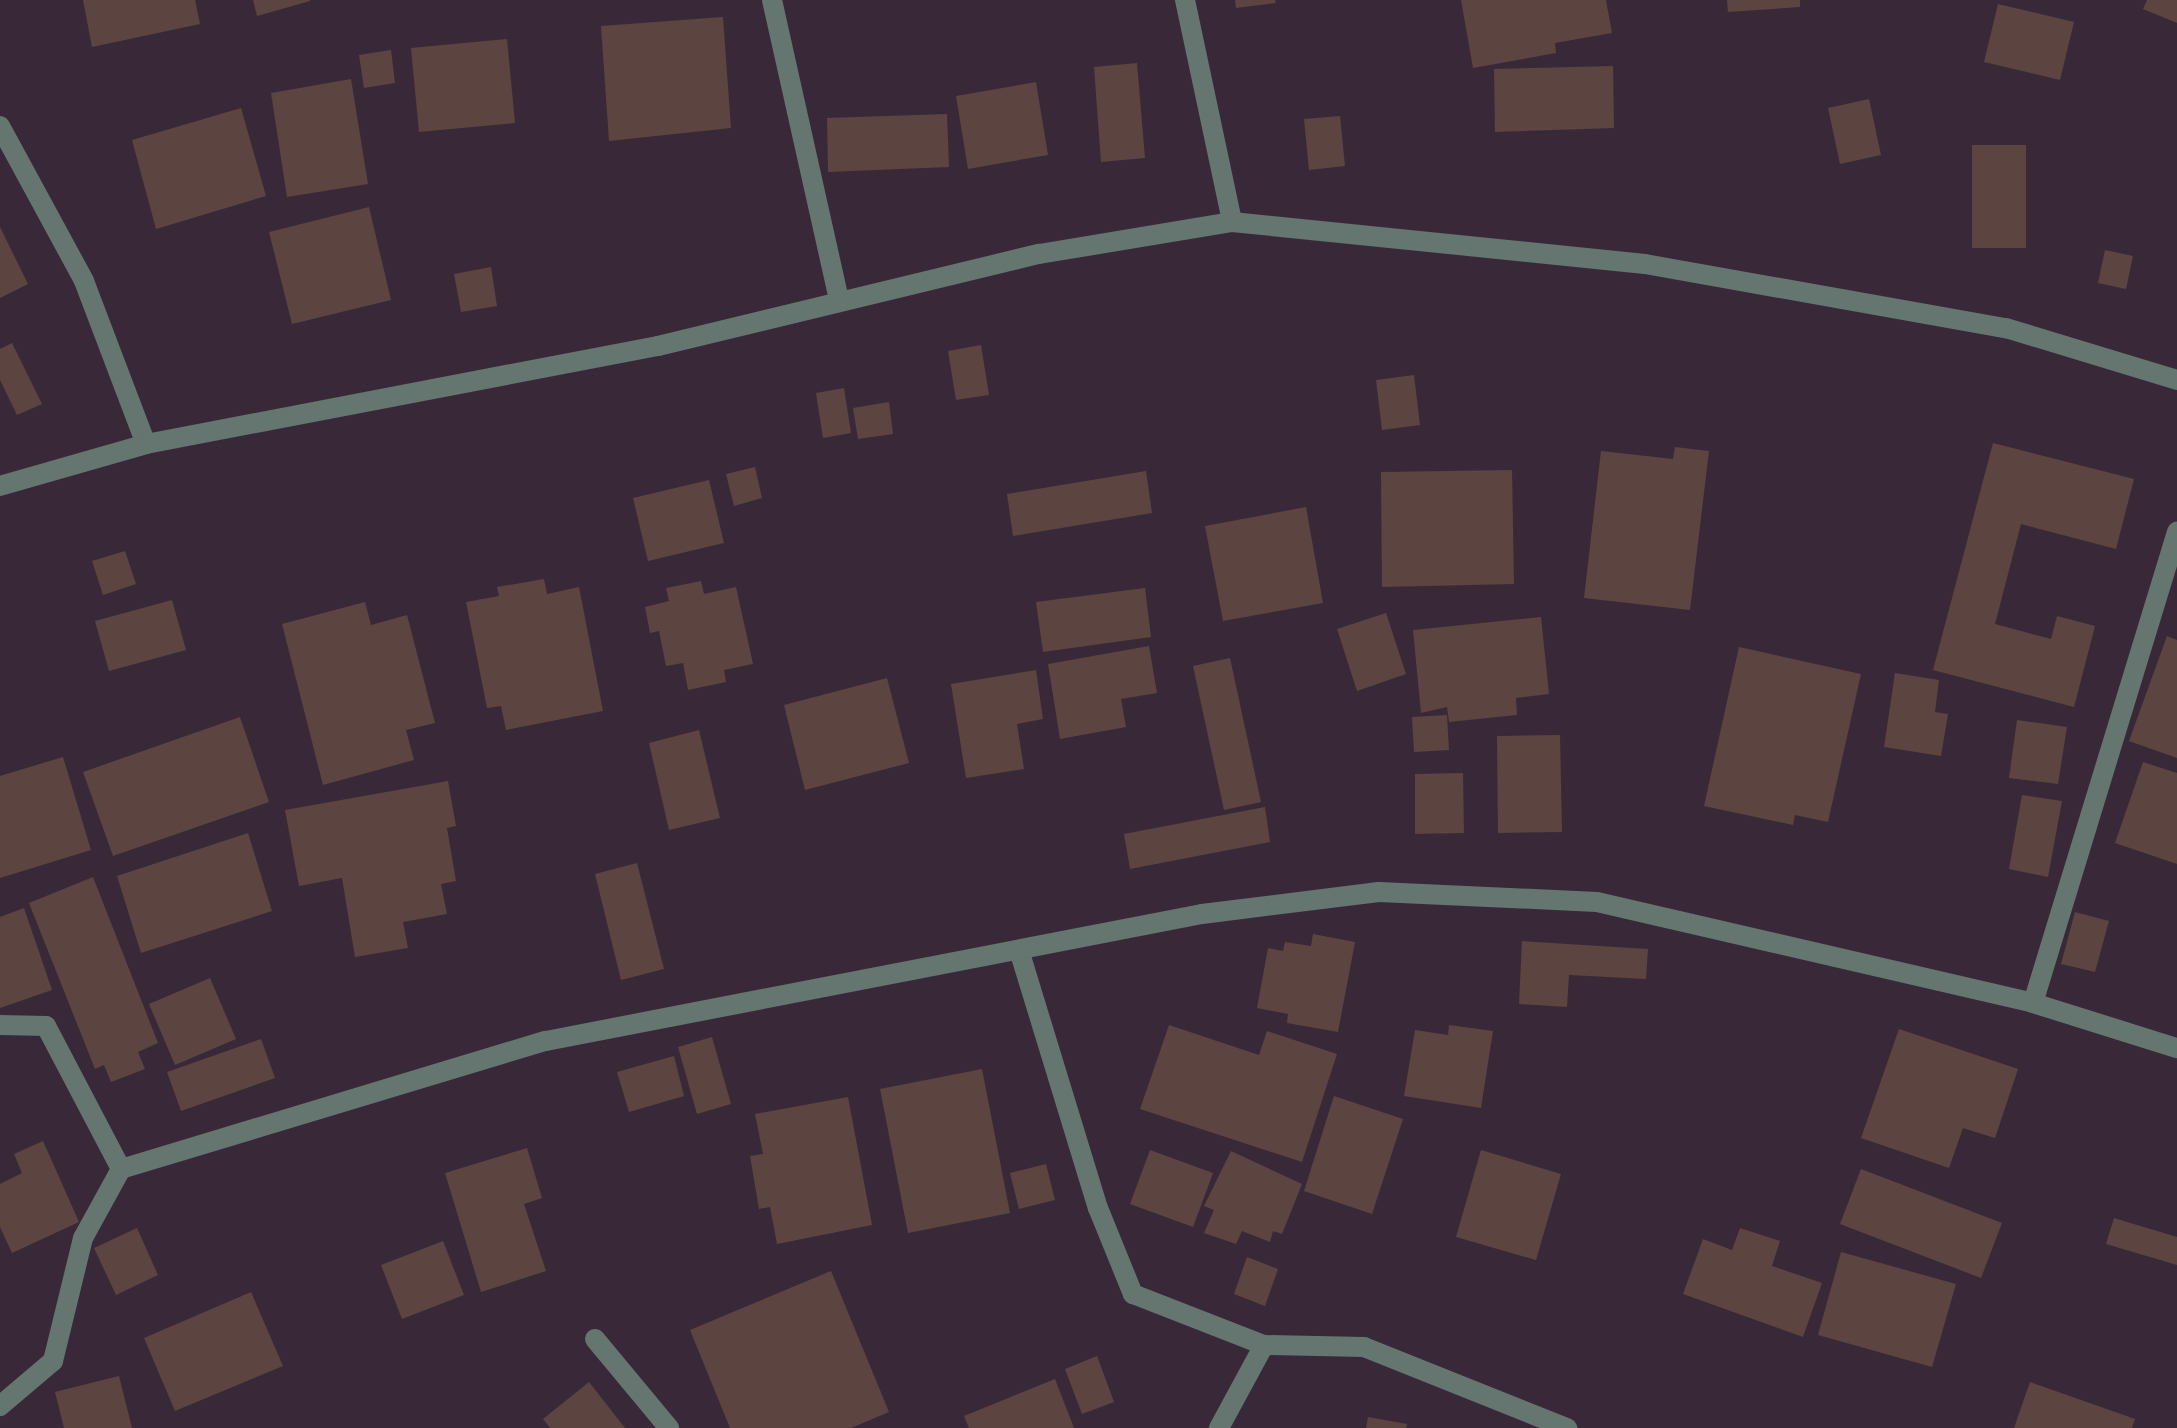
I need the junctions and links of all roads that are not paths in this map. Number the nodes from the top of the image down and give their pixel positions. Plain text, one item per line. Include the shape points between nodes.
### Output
1 (772, 0) edge
2 (1185, 0) edge
3 (0, 126) edge
4 (1232, 222) junction
5 (839, 299) junction
6 (2177, 380) edge
7 (146, 444) junction
8 (0, 486) edge
9 (2177, 531) edge
10 (1019, 950) junction
11 (2033, 1003) junction
12 (0, 1025) edge
13 (2177, 1048) edge
14 (121, 1169) junction
15 (595, 1339) dead end
16 (1264, 1345) junction
17 (0, 1406) edge
18 (669, 1428) edge
19 (1219, 1428) edge
20 (1567, 1428) edge

1 - 5 street
2 - 4 street
3 - 7 street via 84,281
4 - 5 street via 1039,254
4 - 6 street via 1645,264 2006,328
5 - 7 street via 658,346
7 - 8 street
9 - 11 street
10 - 11 street via 1202,914 1379,892 1597,902
10 - 14 street via 546,1041
10 - 16 street via 1098,1208 1133,1294
11 - 13 street
12 - 14 street via 46,1026
14 - 17 street via 83,1238 53,1361
15 - 18 street
16 - 19 street
16 - 20 street via 1364,1347

